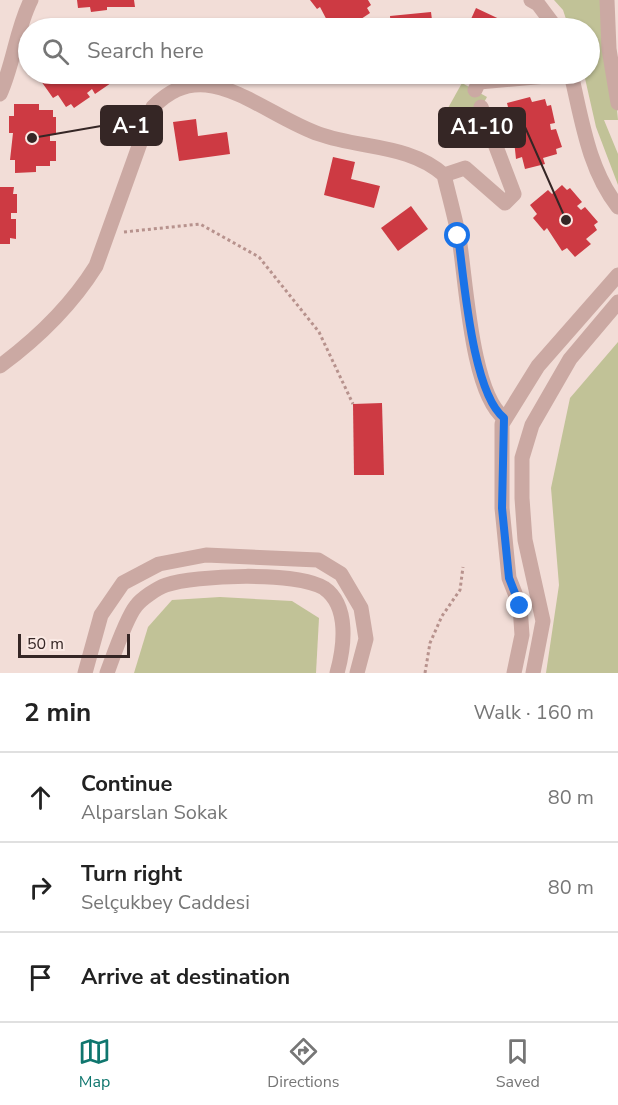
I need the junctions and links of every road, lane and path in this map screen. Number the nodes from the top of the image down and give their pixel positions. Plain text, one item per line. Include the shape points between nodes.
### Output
1 (31, 0) edge
2 (531, 0) edge
3 (607, 0) edge
4 (22, 18) edge
5 (548, 18) edge
6 (18, 31) edge
7 (478, 84) edge
8 (572, 84) edge
9 (475, 90) dead end
10 (0, 94) edge
11 (618, 103) edge
12 (481, 107) dead end
13 (444, 175) junction
14 (618, 207) edge
15 (108, 234) junction
16 (618, 275) edge
17 (618, 302) edge
18 (0, 366) edge
19 (353, 404) dead end
20 (504, 418) junction
21 (463, 567) dead end
22 (85, 673) edge
23 (107, 673) edge
24 (337, 673) edge
25 (357, 673) edge
26 (425, 673) edge
27 (514, 673) edge
28 (533, 673) edge

1 - 4 street
2 - 5 street
3 - 11 street via 609,49
6 - 10 street
7 - 9 street
8 - 14 street via 585,138 607,192
12 - 13 street via 514,194 505,203 465,168
13 - 15 street via 413,155 319,134 225,88 188,84 165,95 153,107
13 - 20 street via 458,236 478,371 497,412
15 - 18 street via 96,266 81,289 43,331
15 - 19 path via 200,224 259,257 319,332
16 - 20 street via 551,350
17 - 28 street via 570,359 532,425 522,458 525,540 543,621
20 - 27 street via 502,508 509,578 520,606 522,635
21 - 26 path via 460,590 430,643
22 - 25 street via 101,615 123,583 159,564 206,555 318,560 341,574 362,608 366,639
23 - 24 street via 136,606 164,586 193,579 253,576 293,579 324,588 339,608 344,637

